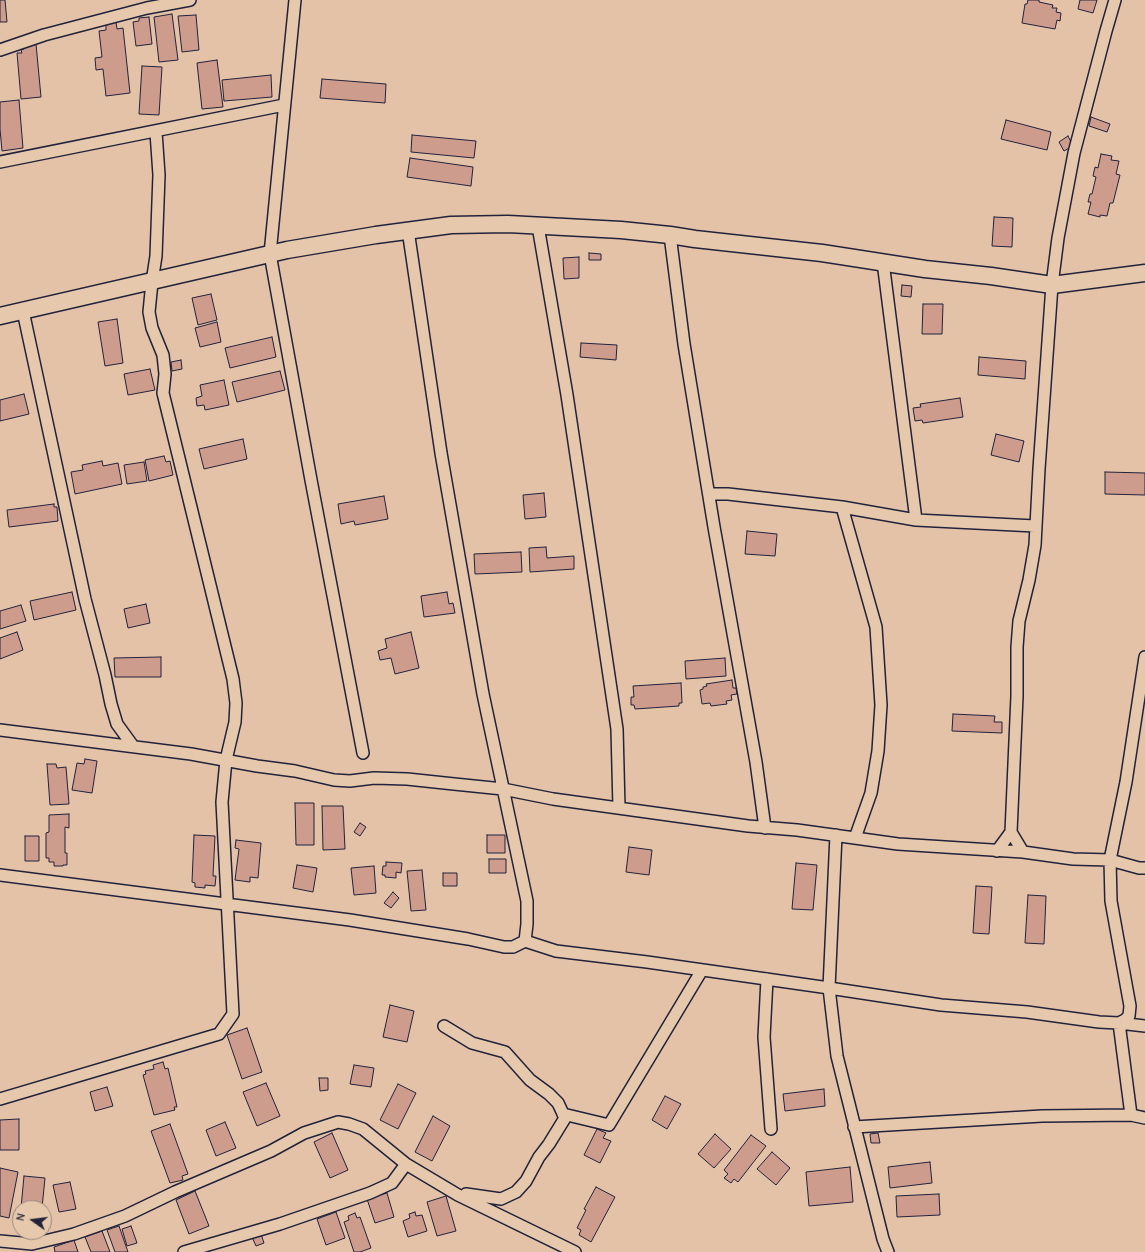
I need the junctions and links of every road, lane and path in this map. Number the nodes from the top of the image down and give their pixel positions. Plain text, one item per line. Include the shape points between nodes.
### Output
1 (190, 0) edge
2 (295, 0) edge
3 (1115, 0) edge
4 (0, 50) edge
5 (284, 105) junction
6 (156, 132) junction
7 (0, 162) edge
8 (538, 226) junction
9 (408, 230) junction
10 (670, 234) junction
11 (270, 254) junction
12 (883, 262) junction
13 (1145, 273) edge
14 (152, 282) junction
15 (1052, 285) junction
16 (22, 311) junction
17 (0, 316) edge
18 (709, 494) junction
19 (842, 507) junction
20 (916, 520) junction
21 (1036, 526) junction
22 (1145, 657) edge
23 (0, 730) edge
24 (133, 746) junction
25 (363, 753) dead end
26 (226, 760) junction
27 (504, 789) junction
28 (619, 808) junction
29 (765, 828) junction
30 (1011, 832) junction
31 (836, 835) junction
32 (855, 838) junction
33 (997, 851) junction
34 (1022, 852) junction
35 (1110, 860) junction
36 (1145, 868) edge
37 (0, 875) edge
38 (227, 904) junction
39 (525, 941) junction
40 (702, 970) junction
41 (767, 979) junction
42 (829, 988) junction
43 (1119, 1023) junction
44 (444, 1026) dead end
45 (1145, 1026) edge
46 (0, 1099) edge
47 (563, 1114) junction
48 (1131, 1115) junction
49 (1145, 1118) edge
50 (854, 1127) junction
51 (771, 1129) dead end
52 (406, 1164) junction
53 (453, 1192) junction
54 (0, 1241) edge
55 (184, 1252) edge
56 (575, 1252) edge
57 (888, 1252) edge

1 - 4 street via 51,33
2 - 5 street
3 - 15 street via 1074,153
5 - 6 street
5 - 11 street
6 - 7 street
6 - 14 street via 156,256
8 - 9 street via 450,225
8 - 10 street
8 - 28 street via 567,395 617,729
9 - 11 street
9 - 27 street via 441,453 484,694
10 - 12 street
10 - 18 street via 684,344
11 - 14 street
11 - 25 street
12 - 15 street
12 - 20 street
13 - 15 street
14 - 16 street
14 - 26 street via 149,312 164,364 163,393 233,679 235,722
15 - 21 street
16 - 17 street
16 - 24 street via 85,599 111,704 117,724
18 - 19 street
18 - 29 street via 755,755
19 - 20 street
19 - 32 street via 876,627 881,705 878,751 871,793
20 - 21 street
21 - 30 street via 1035,545 1019,621
22 - 35 street via 1126,782
23 - 24 street
24 - 26 street
26 - 27 street via 334,780 407,779
26 - 38 street via 222,802
27 - 28 street
27 - 39 street via 526,901
28 - 29 street
29 - 31 street
30 - 33 street
30 - 34 street
31 - 32 street
31 - 42 street
32 - 33 street via 898,844
33 - 34 street
34 - 35 street via 1073,859
35 - 36 street
35 - 43 street via 1111,901 1130,1006 1129,1016
37 - 38 street
38 - 39 street via 350,920 504,947 513,947
38 - 46 street via 233,1014 219,1034
39 - 40 street via 556,951
40 - 41 street
40 - 47 street via 609,1124
41 - 42 street
41 - 51 street via 764,1037
42 - 43 street via 941,1005
42 - 50 street via 837,1056
43 - 45 street
43 - 48 street
44 - 47 street via 472,1043 504,1052 530,1080 558,1103
47 - 53 street via 564,1118 549,1144 526,1181 516,1192 501,1199
48 - 49 street
48 - 50 street via 1042,1116
50 - 57 street
52 - 53 street
52 - 54 street via 363,1129 338,1122 304,1132 272,1151 118,1218 74,1234 32,1244
52 - 55 street via 392,1183 370,1193 280,1224
53 - 56 street

